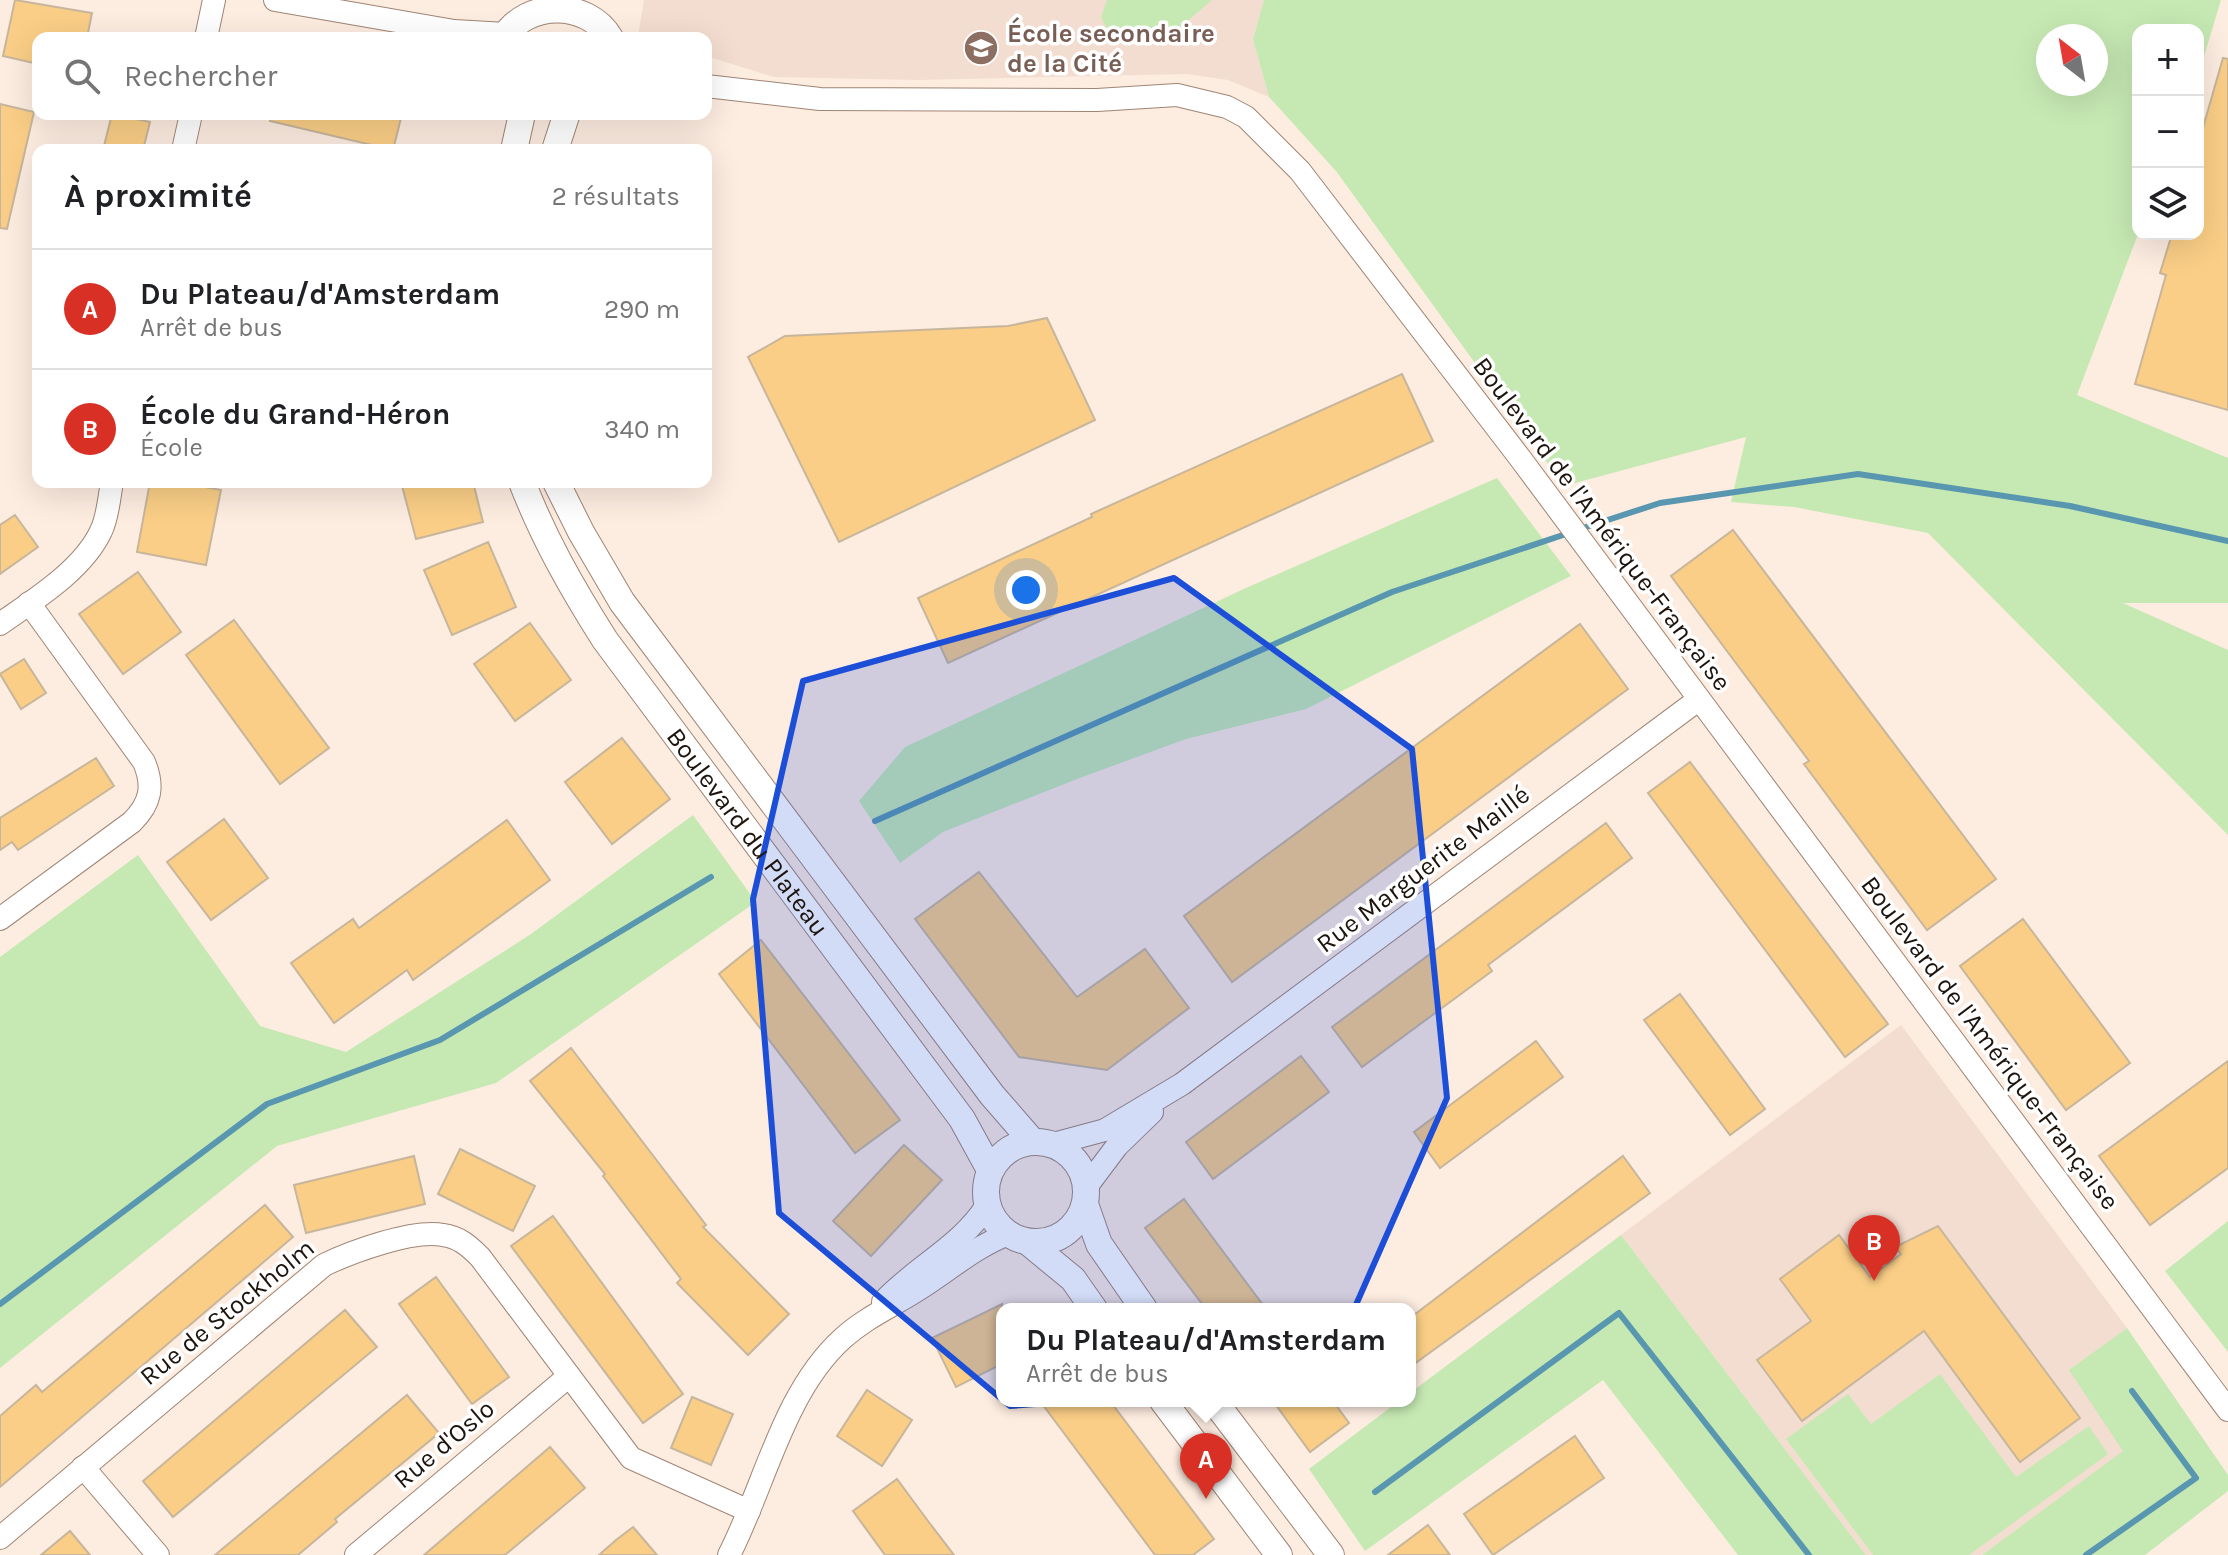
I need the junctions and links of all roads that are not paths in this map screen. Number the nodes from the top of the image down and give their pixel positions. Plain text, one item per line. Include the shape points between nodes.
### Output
1 (214, 0) edge
2 (275, 0) edge
3 (598, 0) edge
4 (536, 4) edge
5 (334, 11) junction
6 (207, 32) edge
7 (403, 32) edge
8 (464, 32) edge
9 (508, 32) edge
10 (606, 32) edge
11 (607, 32) edge
12 (712, 87) edge
13 (190, 120) edge
14 (521, 120) edge
15 (567, 120) edge
16 (184, 144) edge
17 (515, 144) edge
18 (557, 144) edge
19 (111, 488) edge
20 (524, 488) edge
21 (559, 488) edge
22 (29, 603) junction
23 (0, 624) edge
24 (1698, 700) junction
25 (0, 919) edge
26 (1182, 1084) junction
27 (1043, 1143) junction
28 (990, 1170) junction
29 (1086, 1195) junction
30 (987, 1205) junction
31 (1018, 1238) junction
32 (1090, 1303) edge
33 (1140, 1303) edge
34 (871, 1315) junction
35 (569, 1376) junction
36 (1168, 1407) edge
37 (1219, 1407) edge
38 (2228, 1410) edge
39 (83, 1467) junction
40 (749, 1511) junction
41 (0, 1538) edge
42 (158, 1555) edge
43 (356, 1555) edge
44 (729, 1555) edge
45 (1279, 1555) edge
46 (1331, 1555) edge

1 - 6 street
2 - 5 street
3 - 11 main road
4 - 9 main road
4 - 10 main road via 572,4 591,14
5 - 7 street
5 - 8 street
12 - 24 street, Boulevard de l'Amérique-Française via 820,99 1097,100 1177,95 1246,117 1279,146 1359,247
13 - 16 street
14 - 17 main road
15 - 18 main road
19 - 22 street via 102,530 89,549
20 - 28 main road, Boulevard du Plateau via 561,571 605,640 962,1119
21 - 27 main road, Boulevard du Plateau via 622,602 992,1095
22 - 23 street
22 - 25 street via 144,762 150,796 132,822
24 - 26 street, Rue Marguerite Maillé
24 - 38 street, Boulevard de l'Amérique-Française
26 - 27 street, Rue Marguerite Maillé via 1105,1130
26 - 29 street, Rue Marguerite Maillé via 1117,1146
27 - 28 main road via 1008,1151
27 - 29 main road via 1076,1161
28 - 30 main road
29 - 31 main road via 1077,1222 1064,1234 1046,1241
29 - 33 main road via 1099,1244
30 - 31 main road via 991,1216
30 - 34 street via 971,1226 908,1275
31 - 32 main road via 1073,1279
31 - 34 street via 985,1244
34 - 40 street via 839,1341 808,1381
35 - 39 street, Rue de Stockholm via 480,1257 463,1242 442,1234 420,1235 324,1265
35 - 40 street, Rue de Stockholm via 636,1462
35 - 43 street, Rue d'Oslo
36 - 45 main road
37 - 46 main road
39 - 41 street, Rue de Stockholm
39 - 42 street
40 - 44 street

